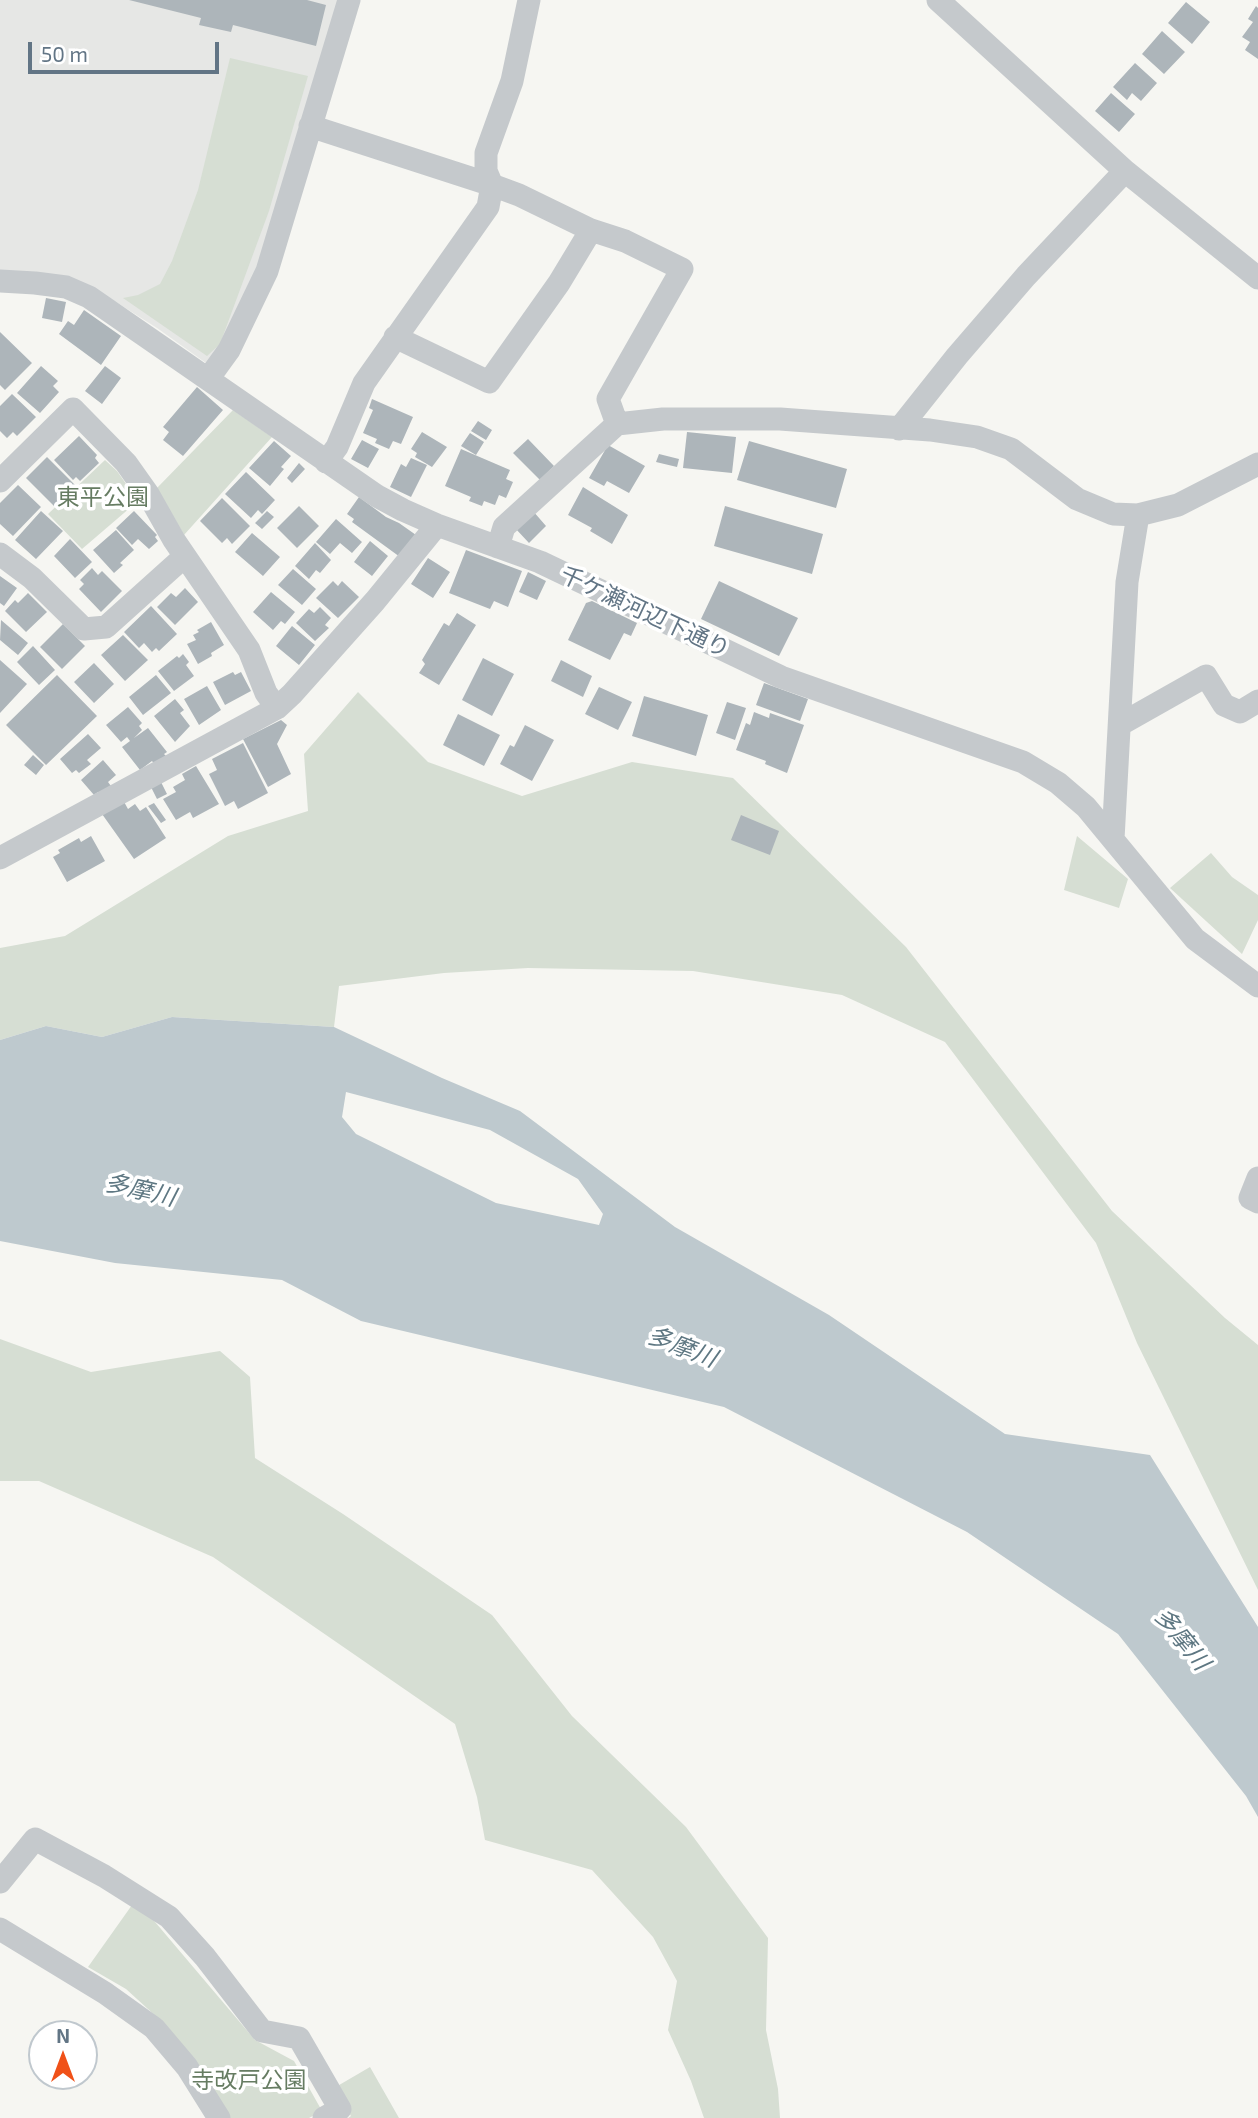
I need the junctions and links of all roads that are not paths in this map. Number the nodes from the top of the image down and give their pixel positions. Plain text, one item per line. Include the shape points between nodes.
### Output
1 (349, 0) edge
2 (529, 0) edge
3 (938, 0) edge
4 (310, 126) junction
5 (1125, 170) junction
6 (492, 185) junction
7 (591, 230) junction
8 (1258, 278) edge
9 (0, 281) edge
10 (395, 337) junction
11 (208, 379) junction
12 (617, 424) junction
13 (899, 429) junction
14 (326, 462) junction
15 (1258, 464) edge
16 (0, 481) edge
17 (1138, 515) junction
18 (437, 525) junction
19 (498, 547) junction
20 (0, 554) edge
21 (185, 556) junction
22 (1258, 701) edge
23 (277, 708) junction
24 (1121, 724) junction
25 (1113, 839) junction
26 (1, 855) edge
27 (1258, 985) edge
28 (1258, 1178) edge
29 (1258, 1202) edge
30 (0, 1882) edge
31 (0, 1929) edge
32 (219, 2118) edge
33 (324, 2118) edge

1 - 4 street
2 - 6 street via 516,64 486,153
3 - 5 street
4 - 6 street
4 - 11 street via 267,271 229,350
5 - 8 street
5 - 13 street via 1026,276
6 - 7 street
6 - 10 street via 488,208
7 - 10 street via 559,284 489,382
7 - 12 street via 682,269 608,398
9 - 11 street, 千ケ瀬河辺下通り via 66,287
10 - 14 street via 364,383
11 - 14 street, 千ケ瀬河辺下通り
12 - 13 street via 663,419 780,419
12 - 19 street via 504,527
13 - 17 street via 977,437 1011,449 1077,499 1113,514
14 - 18 street, 千ケ瀬河辺下通り via 377,496
15 - 17 street via 1178,505
16 - 21 street via 73,409 126,463
17 - 24 street via 1127,582
18 - 19 street, 千ケ瀬河辺下通り
18 - 23 street
19 - 25 street, 千ケ瀬河辺下通り via 540,562 781,677 1023,762 1058,783
20 - 21 street via 84,629 106,627
21 - 23 street via 249,650
22 - 24 street via 1240,712 1224,705 1206,676
23 - 26 street
24 - 25 street
25 - 27 street, 千ケ瀬河辺下通り via 1195,939
28 - 29 street via 1250,1198
30 - 33 street via 35,1839 169,1917 262,2031 299,2038 340,2109
31 - 32 street via 154,2028 187,2067

